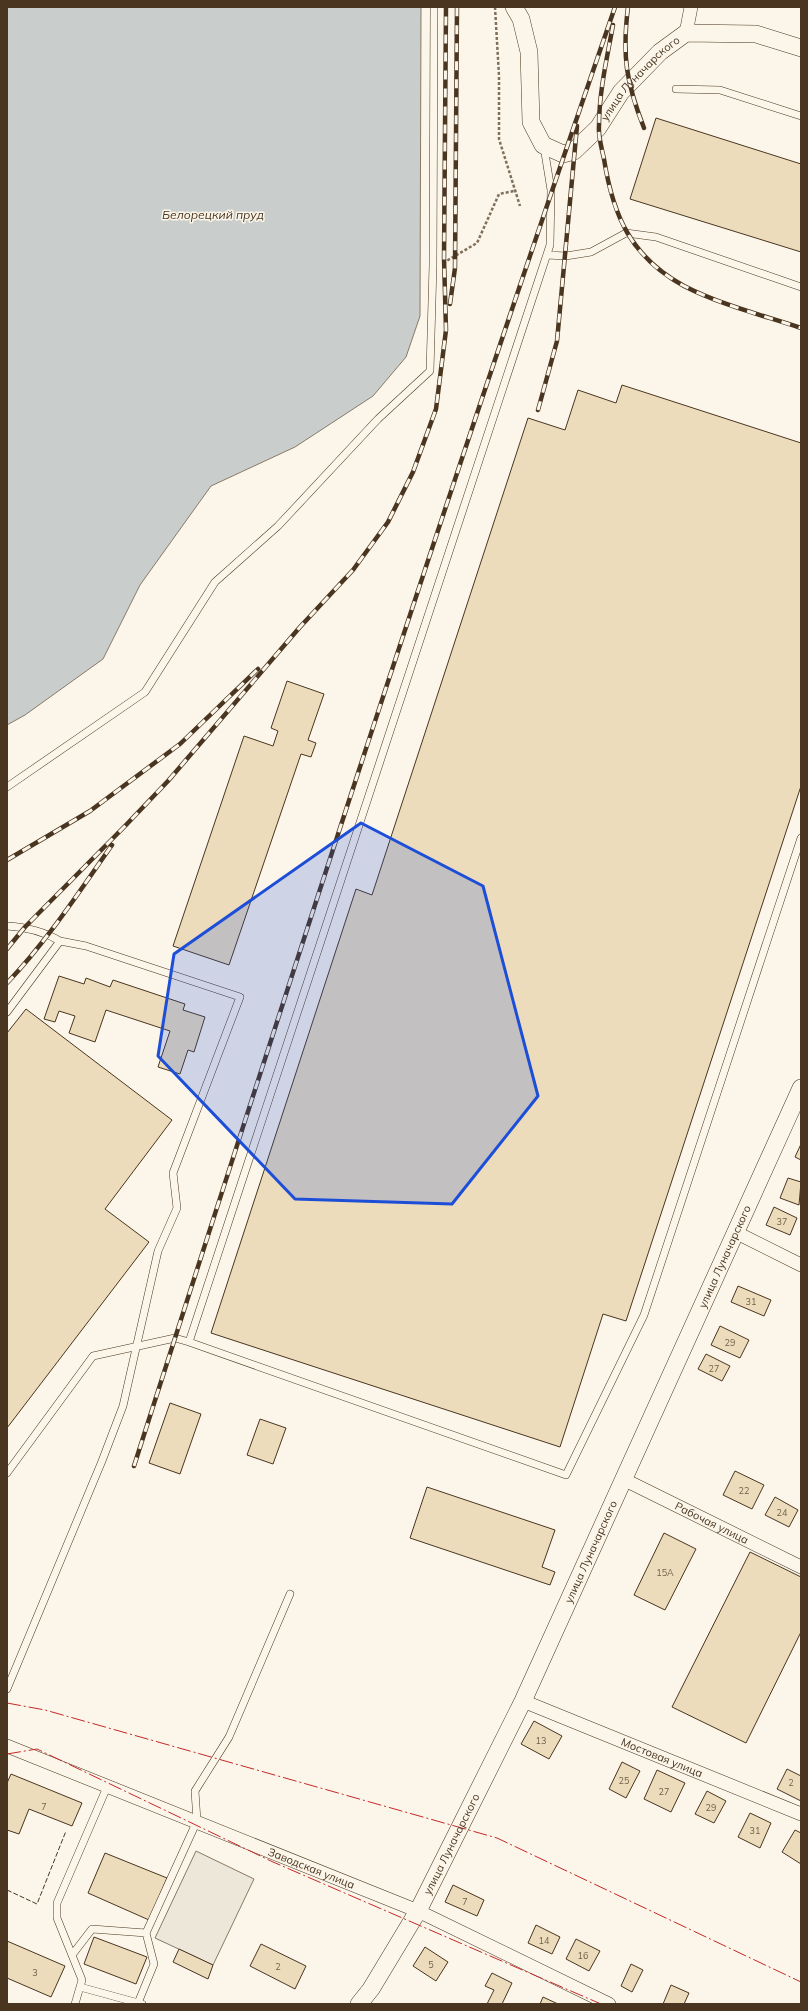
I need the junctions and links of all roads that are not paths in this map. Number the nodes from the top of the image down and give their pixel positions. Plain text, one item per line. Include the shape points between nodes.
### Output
1 (434, 7) edge
2 (514, 7) edge
3 (691, 7) edge
4 (686, 33) junction
5 (801, 48) edge
6 (676, 89) dead end
7 (801, 116) edge
8 (543, 145) junction
9 (547, 255) junction
10 (801, 287) edge
11 (7, 787) edge
12 (801, 838) edge
13 (7, 926) edge
14 (60, 941) junction
15 (7, 1012) edge
16 (801, 1088) edge
17 (736, 1232) junction
18 (801, 1265) edge
19 (189, 1342) junction
20 (136, 1346) junction
21 (7, 1473) edge
22 (623, 1479) junction
23 (801, 1567) edge
24 (290, 1594) dead end
25 (7, 1688) edge
26 (523, 1701) junction
27 (7, 1746) edge
28 (107, 1787) junction
29 (801, 1814) edge
30 (197, 1821) junction
31 (418, 1911) junction
32 (146, 1933) junction
33 (72, 1955) junction
34 (80, 1987) junction
35 (140, 2003) edge
36 (75, 2004) edge
37 (359, 2004) edge
38 (609, 2004) edge

1 - 11 lane via 430,371 378,419 278,526 215,582 145,692
2 - 8 street via 521,19 529,52 531,122
3 - 4 street
4 - 5 street, улица Луначарского via 756,34
4 - 8 street, улица Луначарского via 660,52 629,84 598,128 574,151 563,154
6 - 7 lane via 720,90
8 - 9 lane via 551,190 550,246
9 - 10 lane via 566,256 591,252 626,233 656,237
9 - 19 lane
12 - 19 lane via 644,1315 566,1475
13 - 14 lane via 25,927 48,934
14 - 15 lane
14 - 20 lane via 86,946 240,997 173,1173 176,1208 158,1251
16 - 17 street, улица Луначарского
17 - 18 street
17 - 22 street, улица Луначарского
19 - 20 lane via 175,1338
20 - 21 lane via 93,1356
20 - 25 lane via 123,1406 105,1454
22 - 23 street, Рабочая улица
22 - 26 street, улица Луначарского
24 - 30 lane via 229,1737 195,1791
26 - 29 street, Мостовая улица
26 - 31 street, улица Луначарского
27 - 28 street, Заводская улица
28 - 30 street, Заводская улица
28 - 33 lane via 57,1903 56,1918
30 - 31 street, Заводская улица
30 - 32 lane
31 - 37 street, улица Луначарского via 371,1989
31 - 38 street, Заводская улица
32 - 33 lane via 92,1929
32 - 35 lane via 154,1964
33 - 34 lane via 82,1980
34 - 35 lane
34 - 36 lane

